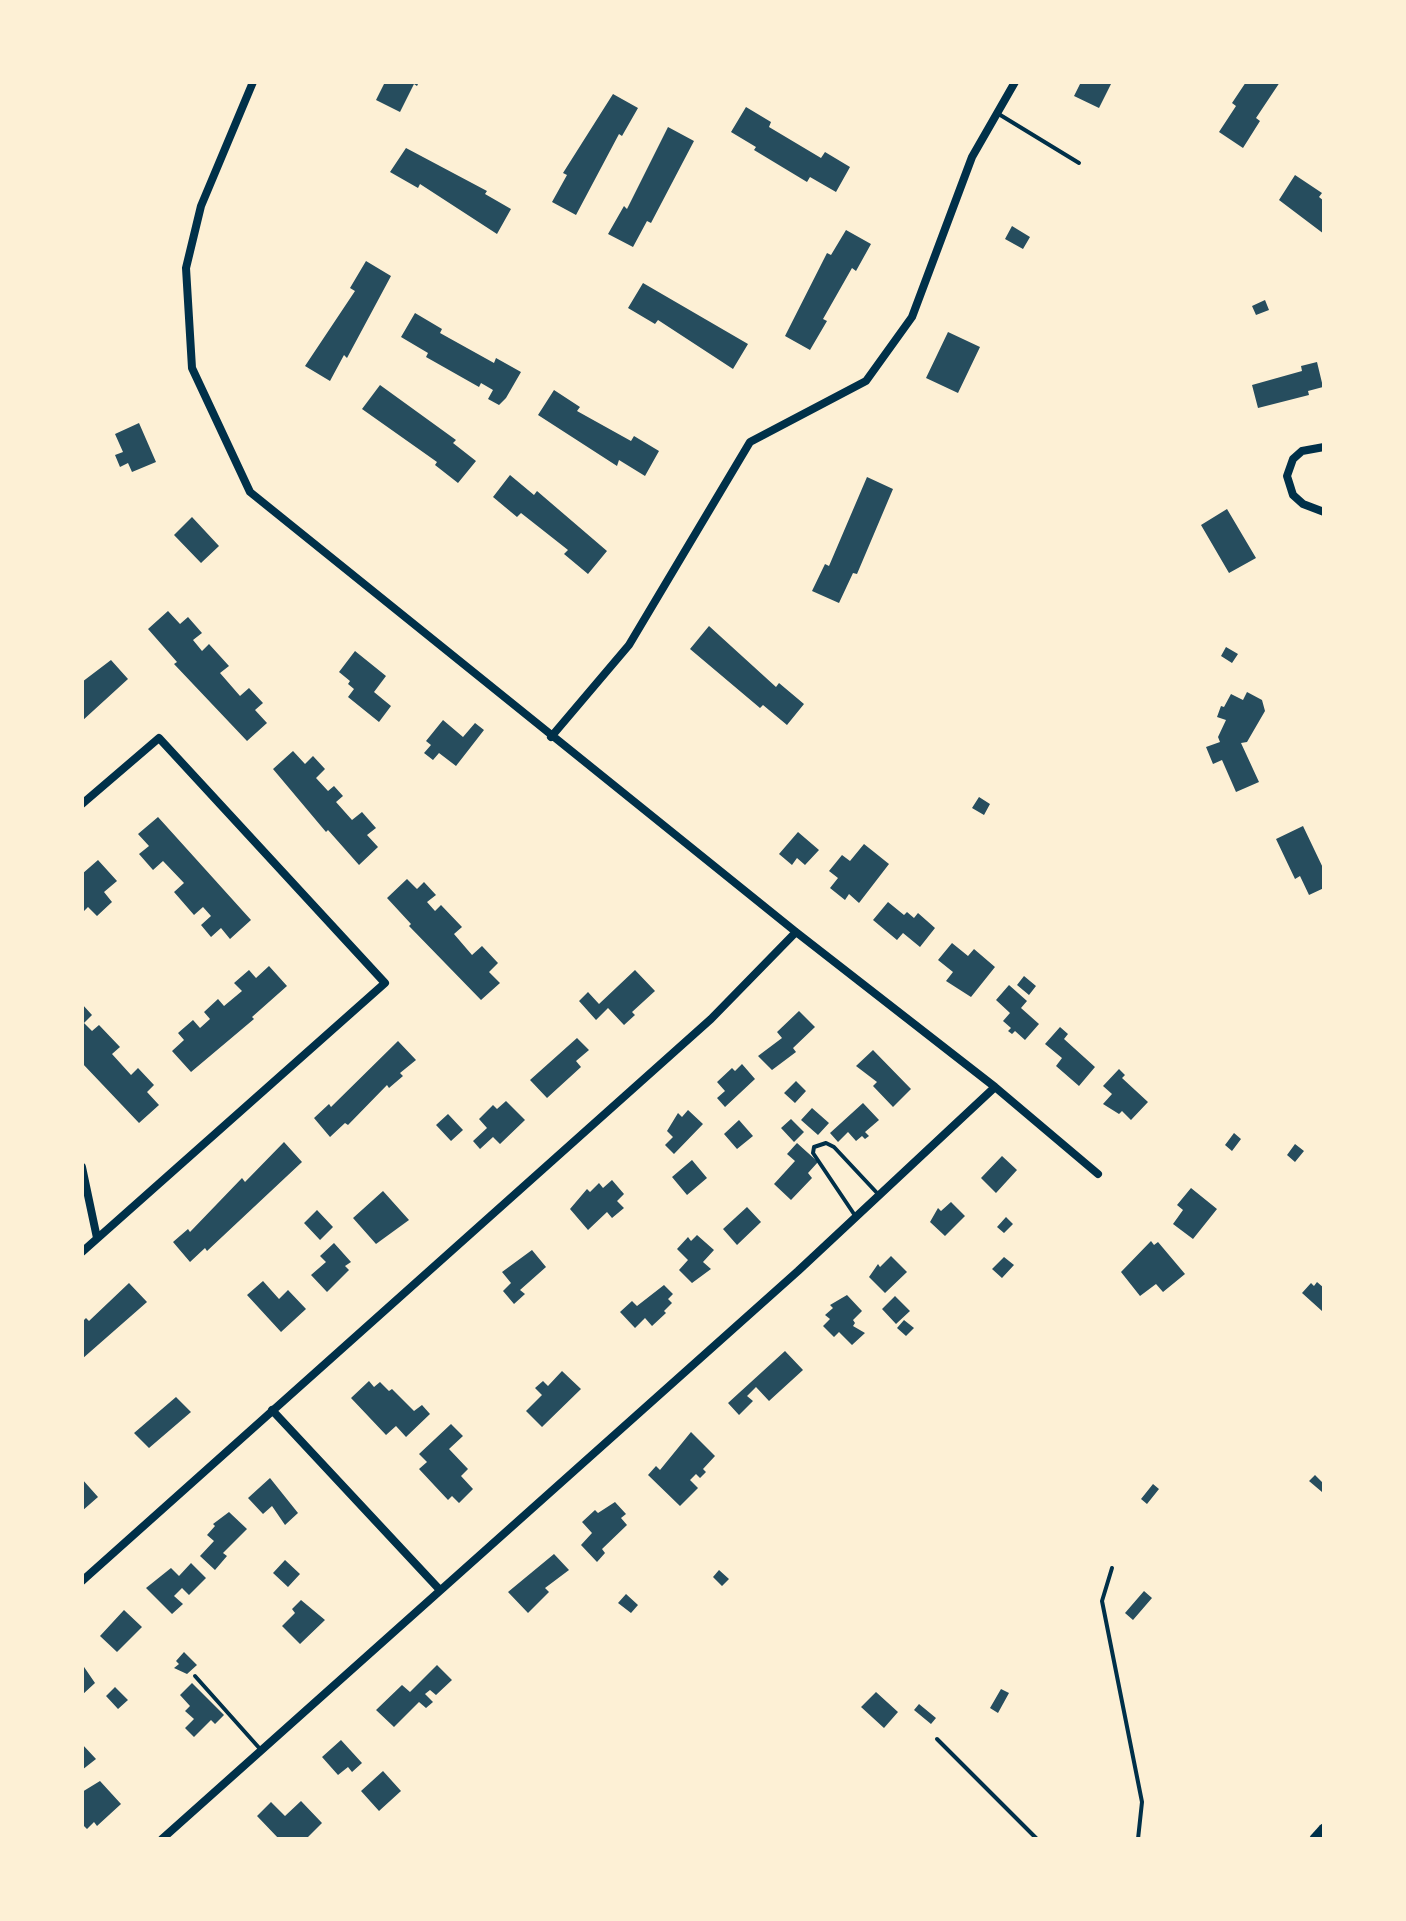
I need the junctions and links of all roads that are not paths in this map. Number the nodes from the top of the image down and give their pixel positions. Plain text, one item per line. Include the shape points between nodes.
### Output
1 (253, 82) edge
2 (1015, 82) edge
3 (997, 113) junction
4 (1079, 163) dead end
5 (1324, 447) edge
6 (1324, 512) edge
7 (551, 737) junction
8 (82, 804) edge
9 (796, 932) junction
10 (995, 1087) junction
11 (82, 1167) edge
12 (1098, 1174) dead end
13 (879, 1195) junction
14 (856, 1217) junction
15 (97, 1238) junction
16 (82, 1252) edge
17 (272, 1410) junction
18 (1112, 1568) dead end
19 (82, 1581) edge
20 (439, 1589) junction
21 (195, 1676) dead end
22 (937, 1739) dead end
23 (261, 1750) junction
24 (1324, 1829) edge
25 (162, 1839) edge
26 (1037, 1839) edge
27 (1138, 1839) edge
28 (1315, 1839) edge

1 - 7 street via 201,206 186,268 192,368 250,492
2 - 3 street
3 - 4 lane
3 - 7 street via 972,157 912,317 866,381 750,442 629,645
5 - 6 street via 1302,451 1287,476 1293,495
7 - 9 street
8 - 15 street via 159,738 385,983
9 - 10 street
9 - 17 street via 711,1019
10 - 12 street
10 - 13 street
11 - 15 street
13 - 14 street
13 - 14 lane via 834,1147 814,1147
14 - 20 street
15 - 16 street
17 - 19 street
17 - 20 street
18 - 27 lane via 1102,1601 1142,1802
20 - 23 street
21 - 23 lane
22 - 26 lane
23 - 25 street
24 - 28 street

